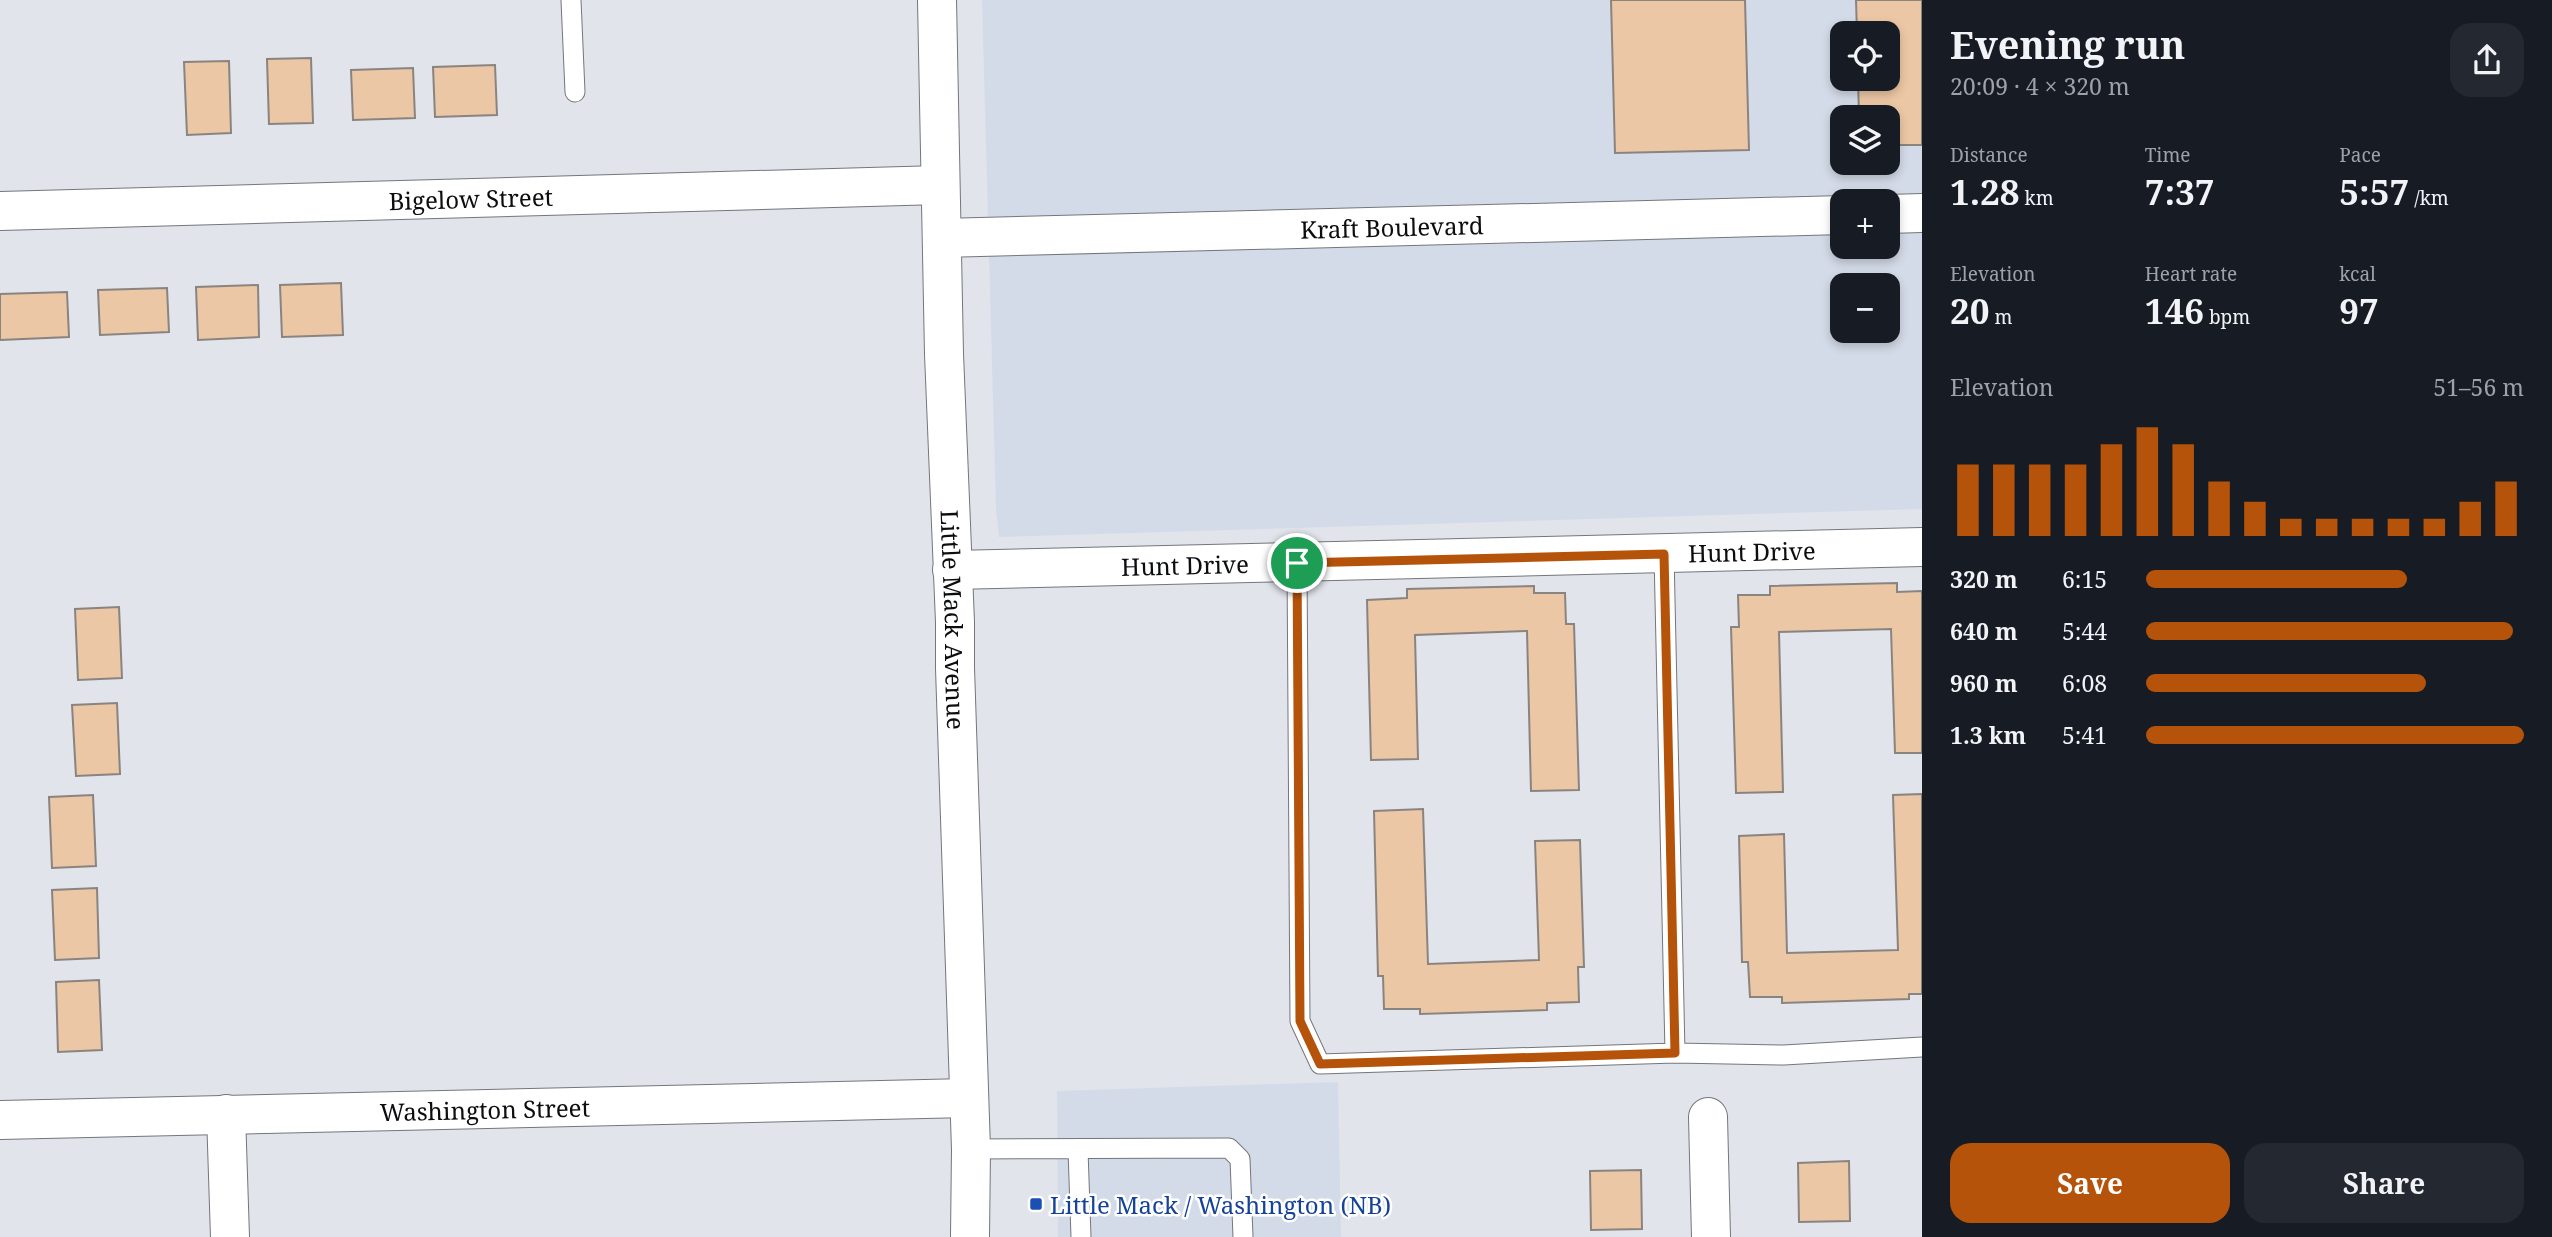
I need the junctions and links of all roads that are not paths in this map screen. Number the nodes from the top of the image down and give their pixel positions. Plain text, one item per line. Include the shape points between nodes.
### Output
1 (571, 0) edge
2 (937, 0) edge
3 (575, 92) dead end
4 (940, 185) junction
5 (0, 211) edge
6 (1922, 213) edge
7 (1900, 214) edge
8 (1830, 215) edge
9 (942, 238) junction
10 (1922, 547) edge
11 (1664, 554) junction
12 (1297, 563) junction
13 (952, 570) junction
14 (1922, 1048) edge
15 (1675, 1053) junction
16 (968, 1098) junction
17 (226, 1114) junction
18 (1709, 1117) dead end
19 (0, 1120) edge
20 (971, 1149) junction
21 (1078, 1150) junction
22 (230, 1237) edge
23 (970, 1237) edge
24 (1081, 1237) edge
25 (1243, 1237) edge
26 (1712, 1237) edge

1 - 3 lane
2 - 4 street, Little Mack Avenue
4 - 5 street, Bigelow Street
4 - 9 street, Little Mack Avenue
6 - 7 street
8 - 9 street, Kraft Boulevard
9 - 13 street, Little Mack Avenue
10 - 11 street, Hunt Drive
11 - 12 street, Hunt Drive
11 - 15 lane
12 - 13 street, Hunt Drive
12 - 15 lane via 1300,1021 1320,1064
13 - 16 street, Little Mack Avenue
14 - 15 lane via 1784,1055
16 - 17 street, Washington Street
16 - 20 street, Little Mack Avenue
17 - 19 street, Washington Street
17 - 22 street
18 - 26 street
20 - 21 lane
20 - 23 street, Little Mack Avenue
21 - 24 lane
21 - 25 lane via 1228,1148 1240,1159

